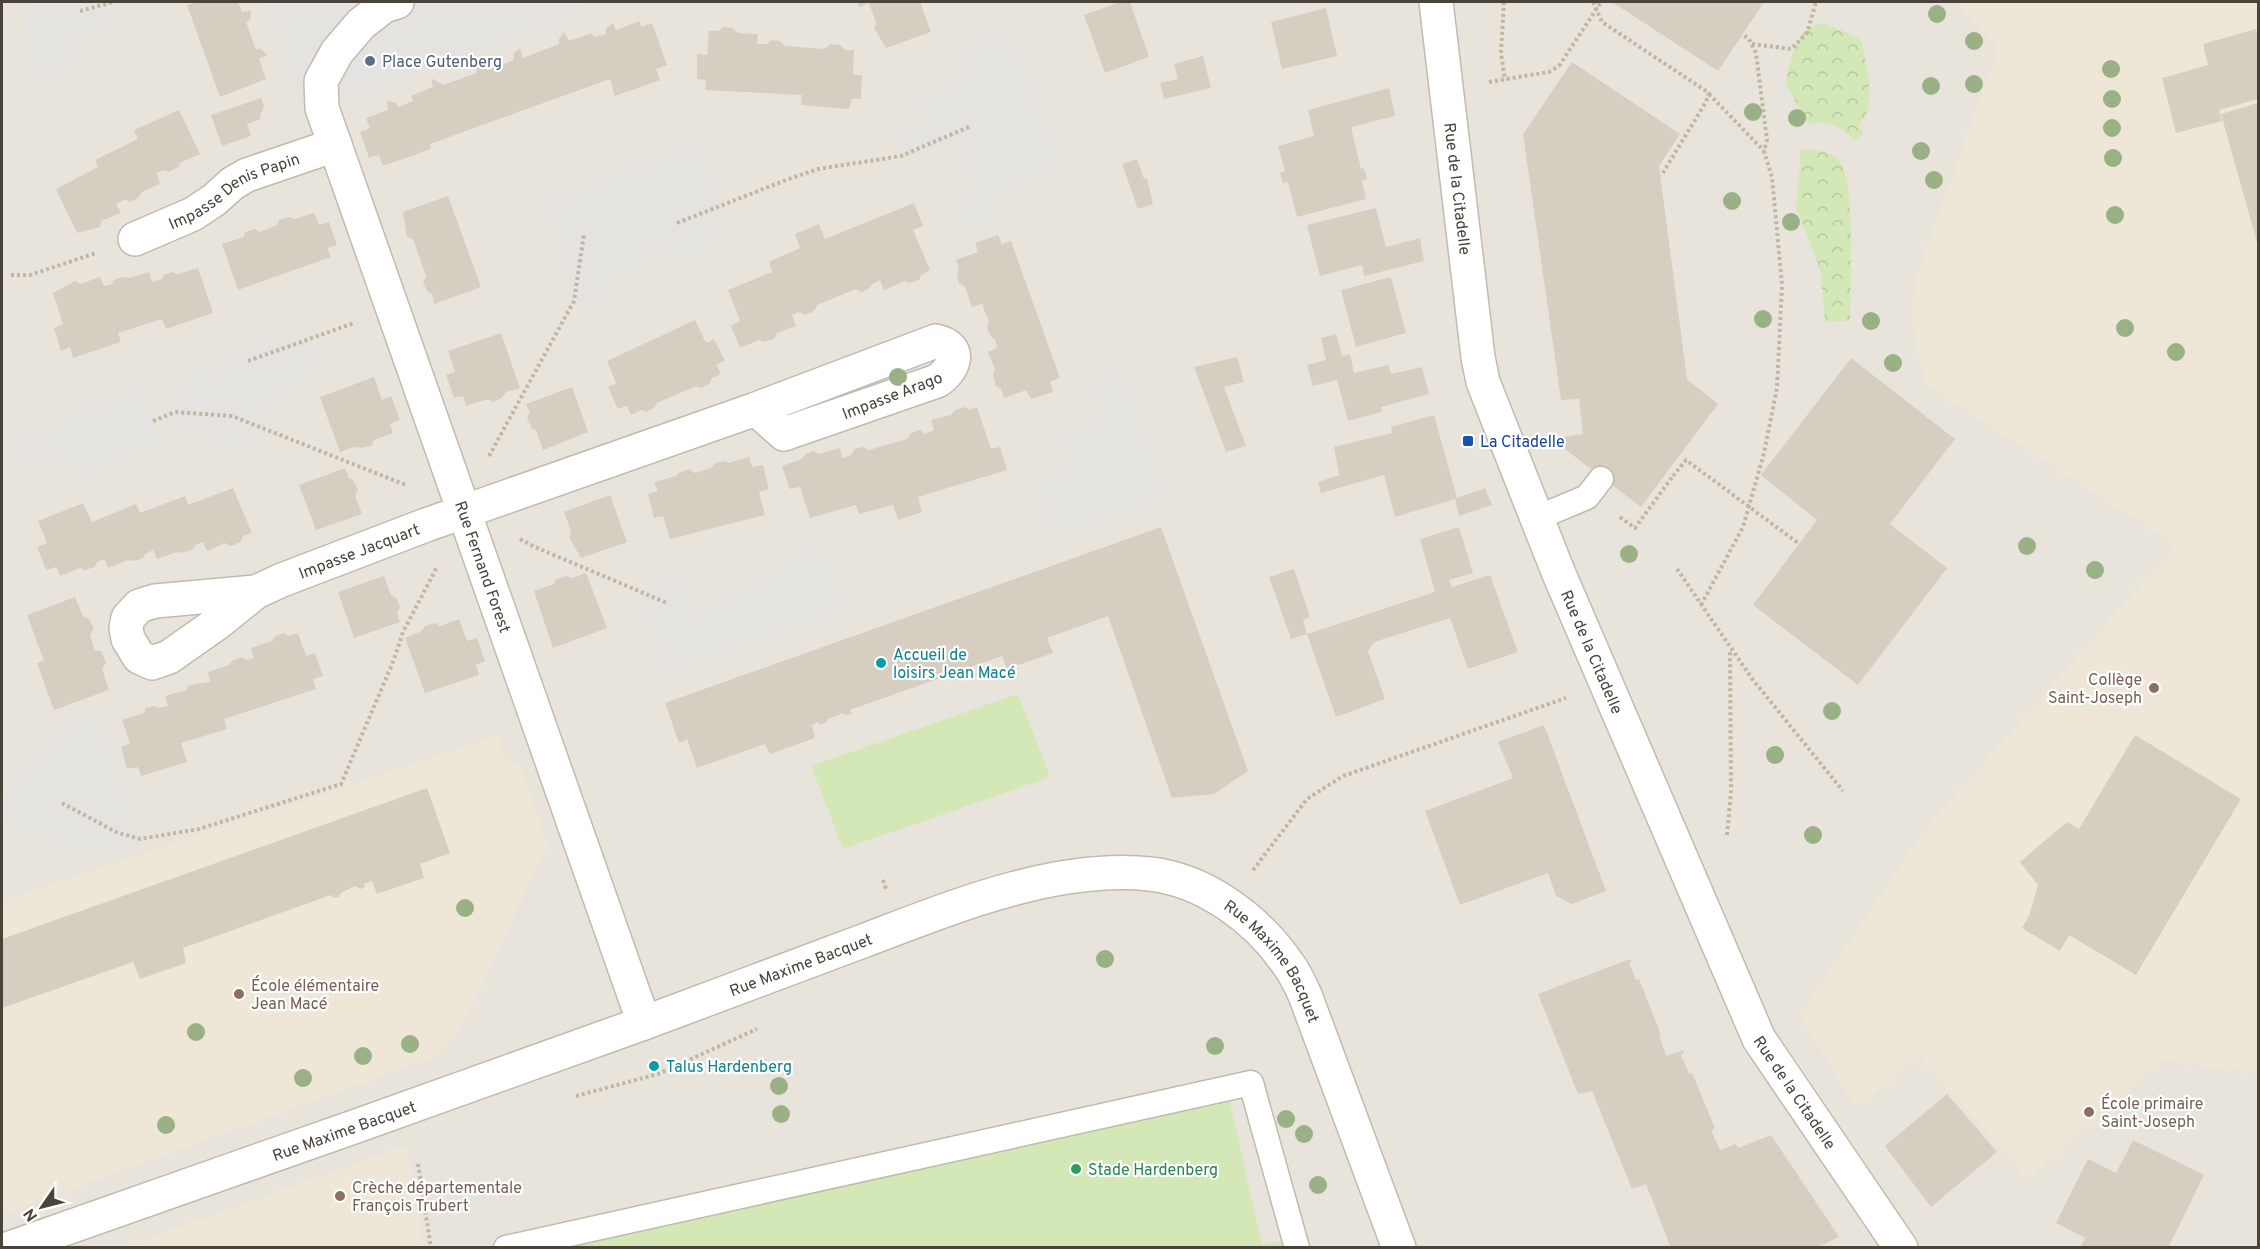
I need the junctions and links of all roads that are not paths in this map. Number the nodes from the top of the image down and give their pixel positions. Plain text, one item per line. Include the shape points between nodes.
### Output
1 (398, 2) edge
2 (1436, 2) edge
3 (335, 145) junction
4 (135, 239) dead end
5 (756, 409) junction
6 (1601, 478) dead end
7 (463, 512) junction
8 (1537, 518) junction
9 (256, 592) dead end
10 (644, 1023) junction
11 (10, 1248) edge
12 (506, 1248) edge
13 (1297, 1248) edge
14 (1399, 1248) edge
15 (1901, 1248) edge

1 - 3 street, Rue Fernand Forest via 384,6 361,24 337,52 321,81 322,108
2 - 8 street, Rue de la Citadelle via 1479,365
3 - 4 street, Impasse Denis Papin via 247,175 193,214
3 - 7 street, Rue Fernand Forest
5 - 5 street, Impasse Arago via 936,341 945,343 954,358 948,374 937,381 784,434
5 - 7 street, Impasse Arago
6 - 8 lane via 1587,497
7 - 9 street, Impasse Jacquart
7 - 10 street, Rue Fernand Forest
8 - 15 street, Rue de la Citadelle via 1759,1039
10 - 11 street, Rue Maxime Bacquet
10 - 14 street, Rue Maxime Bacquet via 936,914 1041,882 1116,872 1180,879 1249,921 1290,966 1305,995
12 - 13 lane via 1251,1083

